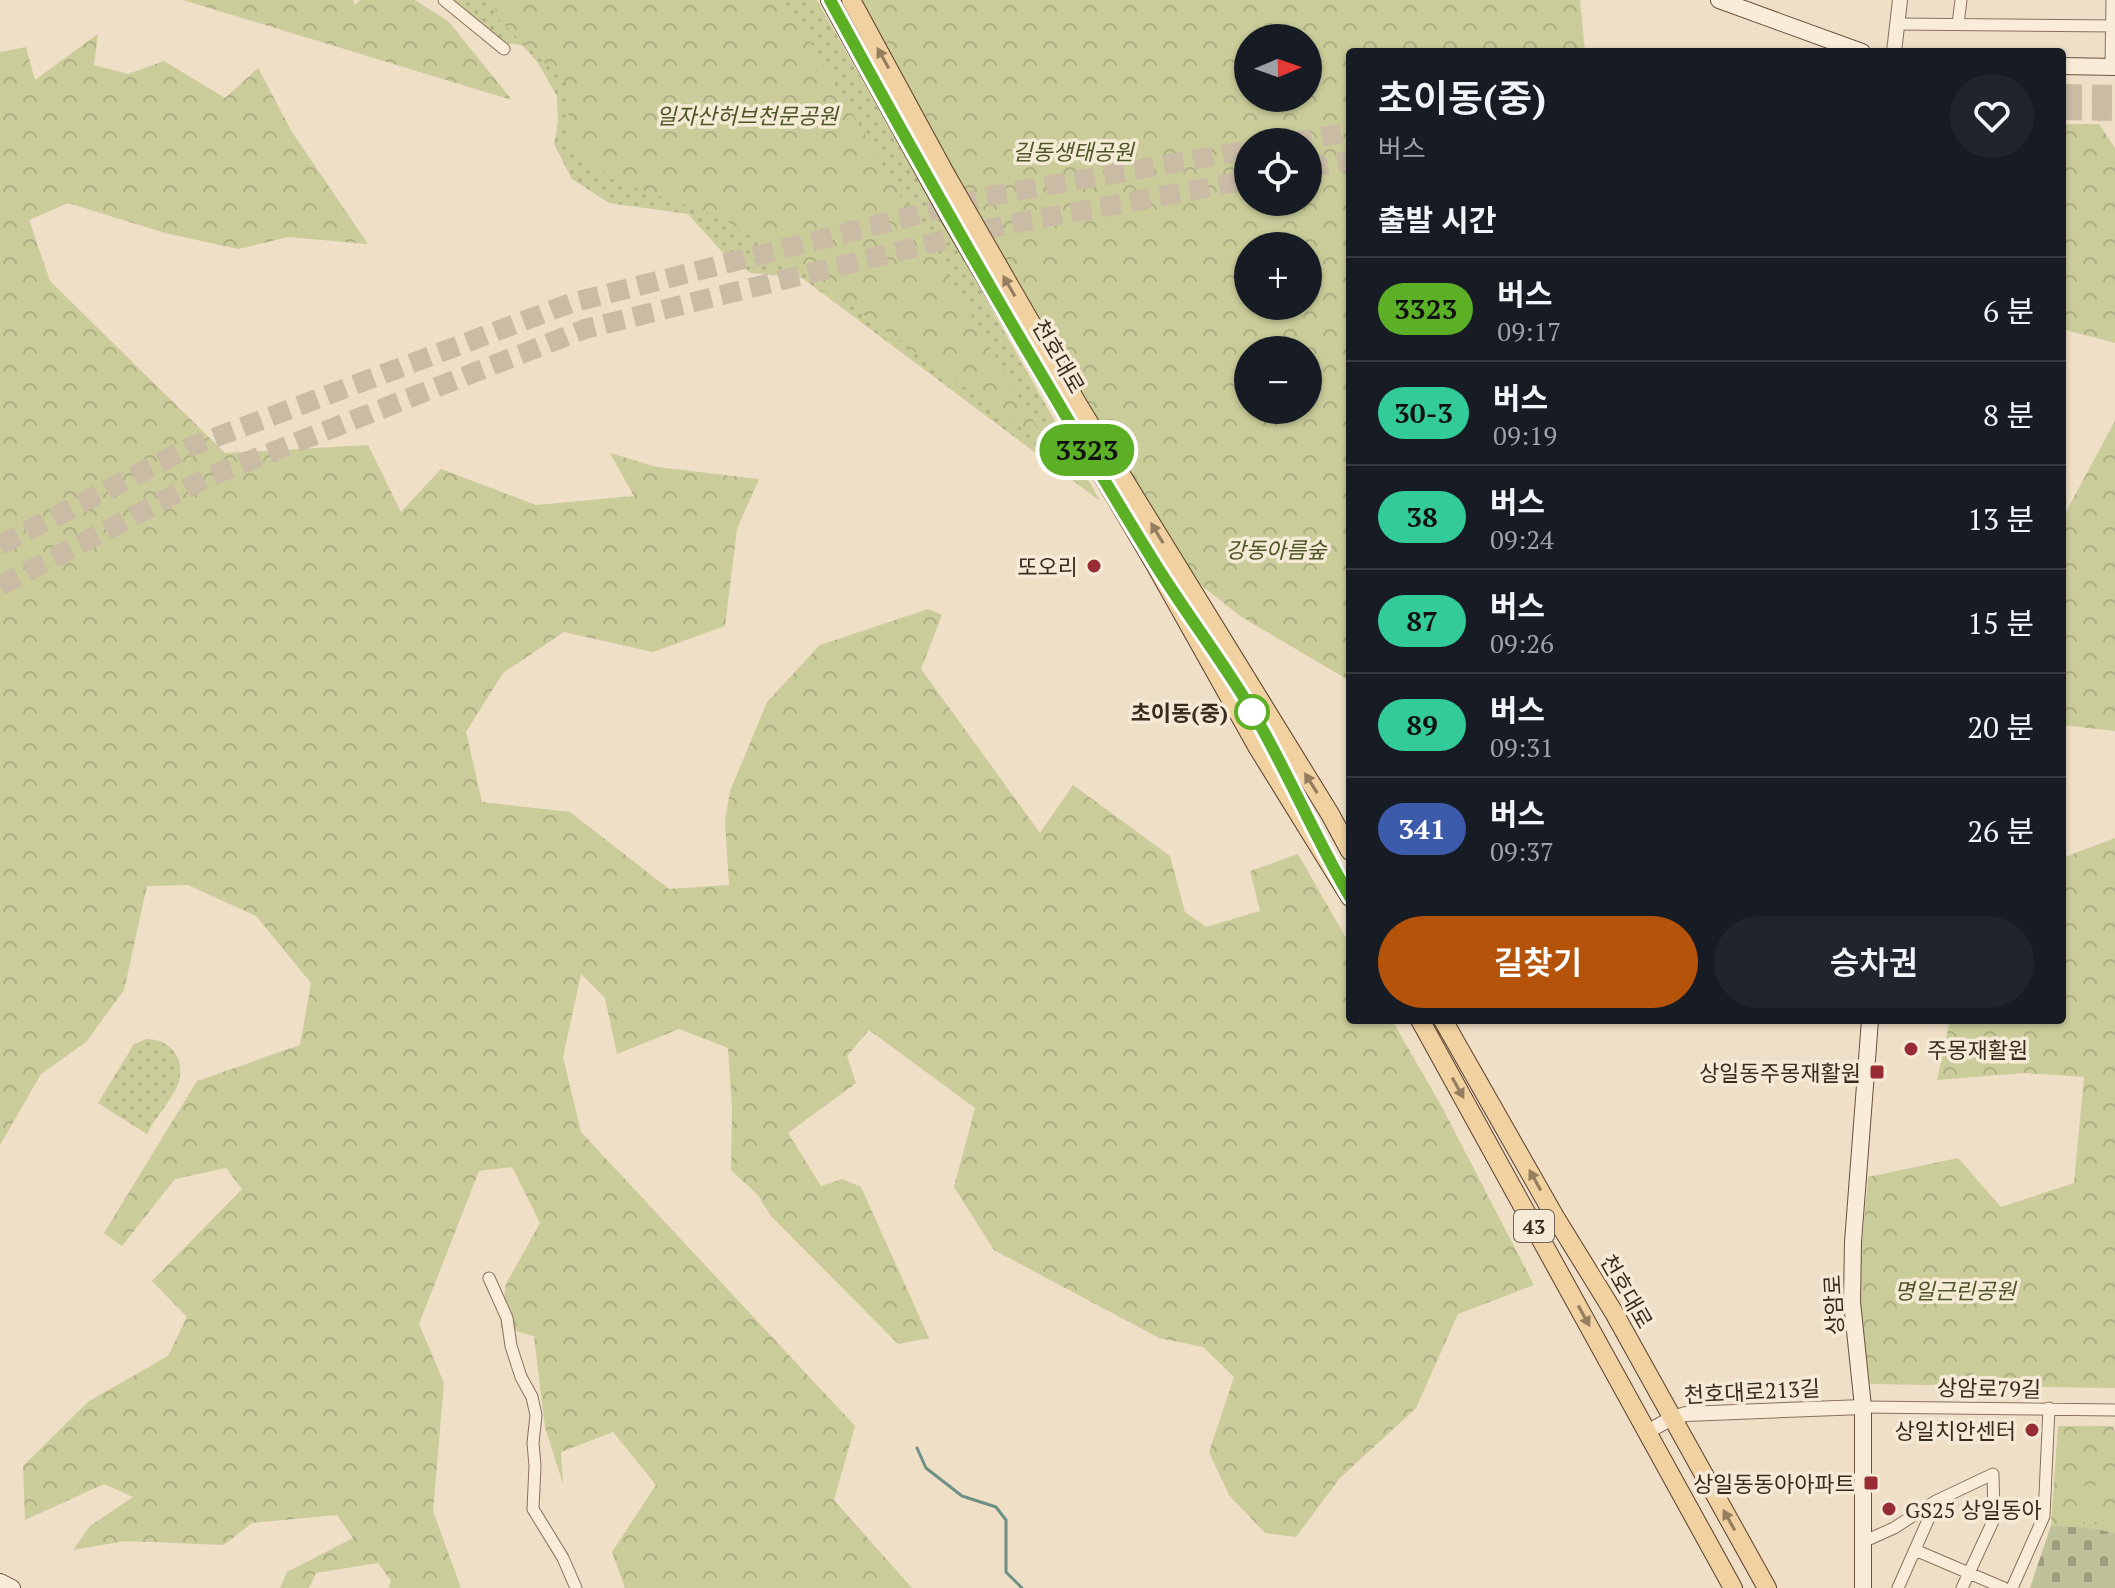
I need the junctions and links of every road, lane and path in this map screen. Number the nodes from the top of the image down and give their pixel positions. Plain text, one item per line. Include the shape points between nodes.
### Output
1 (444, 0) edge
2 (830, 0) edge
3 (851, 0) edge
4 (1719, 0) edge
5 (1900, 0) edge
6 (1961, 0) edge
7 (2112, 0) edge
8 (1898, 24) junction
9 (1958, 24) junction
10 (2114, 26) edge
11 (1851, 48) edge
12 (1895, 48) edge
13 (504, 49) dead end
14 (2066, 66) edge
15 (2113, 67) edge
16 (1346, 844) edge
17 (1346, 891) edge
18 (1422, 1024) edge
19 (1445, 1024) edge
20 (1870, 1024) edge
21 (489, 1278) dead end
22 (1863, 1407) junction
23 (2049, 1408) junction
24 (2115, 1410) edge
25 (1672, 1418) junction
26 (1647, 1432) junction
27 (1936, 1501) junction
28 (1865, 1541) junction
29 (1915, 1550) junction
30 (1969, 1573) junction
31 (0, 1582) edge
32 (12, 1588) edge
33 (576, 1588) edge
34 (1733, 1588) edge
35 (1767, 1588) edge
36 (1863, 1588) edge
37 (1898, 1588) edge
38 (1962, 1588) edge
39 (2004, 1588) edge
40 (2012, 1588) edge

1 - 13 street
2 - 17 main road, 천호대로 via 951,219
16 -> 3 main road, 천호대로 via 1072,395
4 - 11 main road
5 - 8 street
6 - 9 street
7 - 10 street
8 - 9 street
8 - 12 street
9 - 10 street
10 - 15 street
14 - 15 main road
18 -> 26 main road, 43
25 -> 19 main road, 천호대로 / 43
20 - 22 main road, 상암로 via 1853,1242 1852,1302
21 - 33 street via 534,1406 533,1509
22 - 23 street, 상암로79길
22 - 25 street, 천호대로213길
22 - 28 main road, 상암로
23 - 24 street, 상암로79길
23 - 40 street via 2044,1516
25 - 26 street, 천호대로213길
35 -> 25 main road, 천호대로 / 43
26 - 34 main road, 43
27 - 28 street
27 - 29 street
27 - 30 street via 1993,1474 1994,1519
28 - 36 main road, 상암로
29 - 30 street
29 - 37 street
30 - 38 street
30 - 39 street
31 - 32 main road

